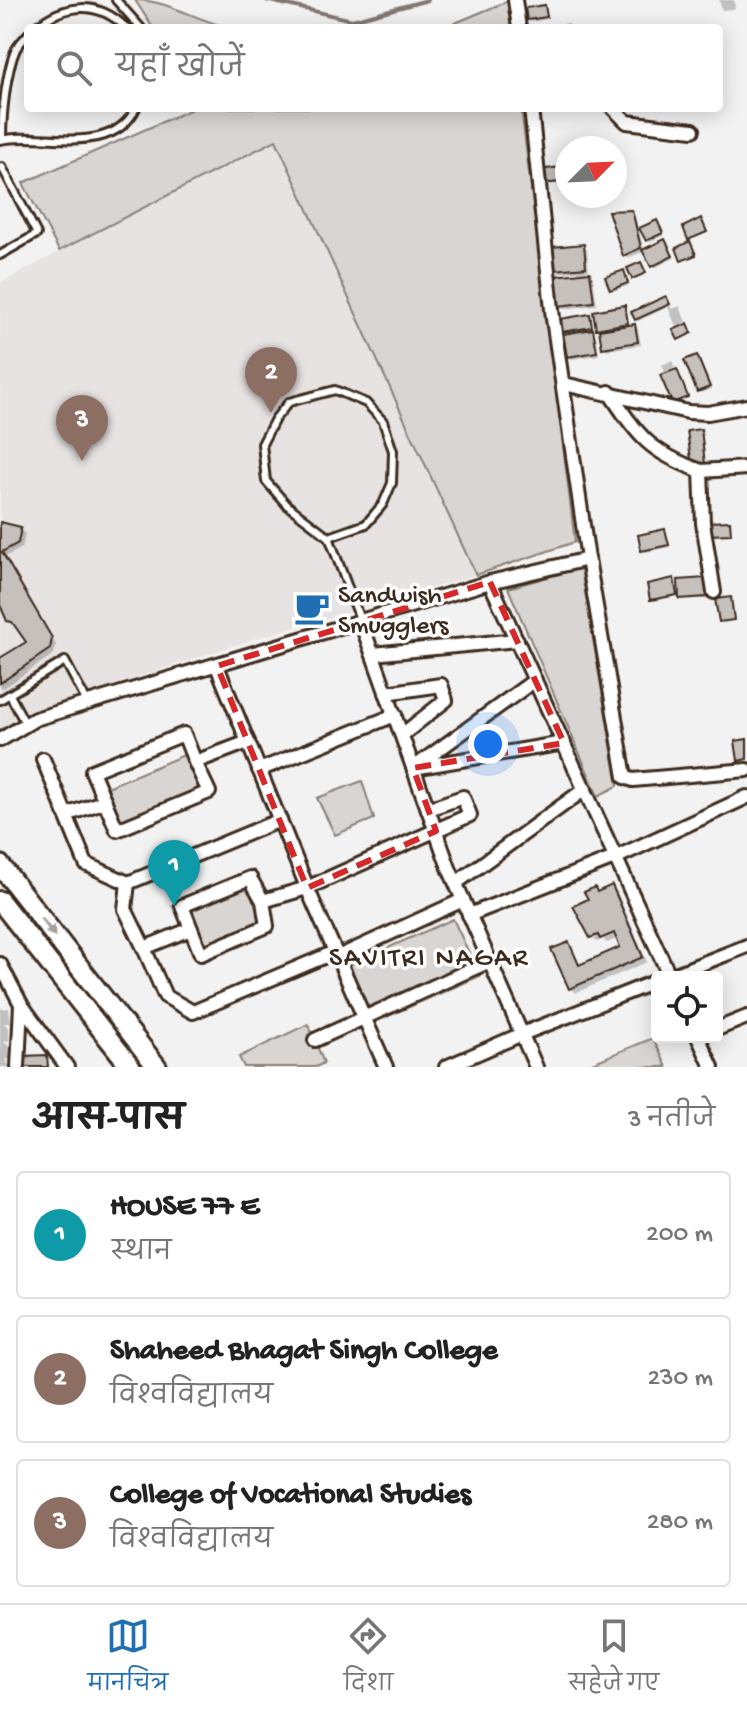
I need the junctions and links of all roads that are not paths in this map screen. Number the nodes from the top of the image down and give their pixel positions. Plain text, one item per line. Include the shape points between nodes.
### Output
1 (102, 0) edge
2 (116, 0) edge
3 (515, 0) edge
4 (96, 6) junction
5 (39, 24) edge
6 (123, 24) edge
7 (137, 24) edge
8 (518, 24) edge
9 (24, 39) edge
10 (134, 112) edge
11 (531, 112) edge
12 (617, 112) edge
13 (693, 130) dead end
14 (1, 139) edge
15 (0, 168) edge
16 (0, 255) edge
17 (564, 384) junction
18 (609, 392) junction
19 (747, 406) edge
20 (747, 468) edge
21 (701, 471) junction
22 (329, 537) junction
23 (588, 559) junction
24 (490, 582) junction
25 (714, 592) dead end
26 (361, 622) junction
27 (517, 640) junction
28 (373, 654) junction
29 (217, 666) junction
30 (535, 680) junction
31 (386, 693) junction
32 (10, 695) junction
33 (0, 700) edge
34 (88, 704) junction
35 (395, 715) junction
36 (26, 725) junction
37 (402, 735) junction
38 (0, 740) edge
39 (248, 742) junction
40 (564, 743) junction
41 (43, 759) dead end
42 (195, 762) junction
43 (413, 768) junction
44 (259, 770) junction
45 (747, 770) edge
46 (585, 789) junction
47 (747, 797) edge
48 (105, 801) junction
49 (428, 809) junction
50 (66, 815) junction
51 (280, 820) junction
52 (436, 831) junction
53 (617, 857) junction
54 (0, 865) edge
55 (128, 883) junction
56 (456, 883) junction
57 (307, 888) junction
58 (463, 900) junction
59 (0, 901) edge
60 (263, 901) junction
61 (469, 915) junction
62 (191, 929) junction
63 (747, 946) edge
64 (144, 948) junction
65 (337, 955) junction
66 (490, 961) junction
67 (0, 964) edge
68 (666, 971) edge
69 (684, 971) edge
70 (651, 983) edge
71 (21, 1004) junction
72 (747, 1017) edge
73 (364, 1018) junction
74 (723, 1027) edge
75 (522, 1034) junction
76 (315, 1040) dead end
77 (701, 1043) edge
78 (57, 1060) edge
79 (18, 1067) edge
80 (67, 1067) edge
81 (131, 1067) edge
82 (157, 1067) edge
83 (386, 1067) edge
84 (446, 1067) edge
85 (536, 1067) edge
86 (712, 1067) edge

1 - 4 lane
2 - 7 lane
3 - 8 street
4 - 5 lane via 73,4
4 - 6 lane
9 - 14 lane via 11,69
10 - 14 lane via 109,132 83,140
11 - 17 street
12 - 13 street via 627,122
15 - 16 lane via 37,234
17 - 18 street
17 - 23 street
18 - 19 street via 688,412
18 - 21 street via 646,442 670,460
20 - 21 street
21 - 25 street
22 - 22 lane via 366,524 392,483 393,451 383,421 366,403 335,390 289,402 262,444 266,481
22 - 26 lane
23 - 24 street
23 - 45 street via 625,777
24 - 26 street
24 - 27 street
26 - 28 street
26 - 29 street
27 - 28 street
27 - 30 street
28 - 31 street
29 - 34 street
29 - 39 street
30 - 40 street
30 - 43 street
31 - 35 street
31 - 37 street via 441,685 446,700
32 - 33 lane
32 - 34 lane via 65,661
32 - 36 lane
34 - 36 street
35 - 37 street
35 - 44 street
36 - 38 street
37 - 43 street
39 - 42 street
39 - 44 street
40 - 43 street
40 - 46 street
41 - 50 street
42 - 48 street via 184,734 92,771
42 - 48 street via 209,792 117,830
43 - 49 street
44 - 51 street
46 - 53 street
46 - 56 street
47 - 53 street
48 - 50 street
49 - 52 street
49 - 52 street via 463,797 470,815
50 - 55 street via 86,864
51 - 55 street
51 - 57 street
52 - 56 street
52 - 57 street
53 - 61 street
53 - 68 street
54 -> 82 main road
55 - 64 street via 125,909
56 - 58 street
57 - 60 street
57 - 65 street
58 - 61 street
58 - 65 street
59 - 81 main road
60 - 62 street via 267,926 201,954
60 - 62 street via 250,878 182,906
61 - 66 street
62 - 64 street
63 - 69 street
64 - 65 street via 165,996 193,1012
65 - 73 street
66 - 73 street
66 - 75 street
67 - 71 street
70 - 75 street
71 - 78 street
71 - 79 street
72 - 74 street
73 - 76 street
73 - 83 street
75 - 84 street
75 - 85 street
77 - 86 street
78 - 80 street

